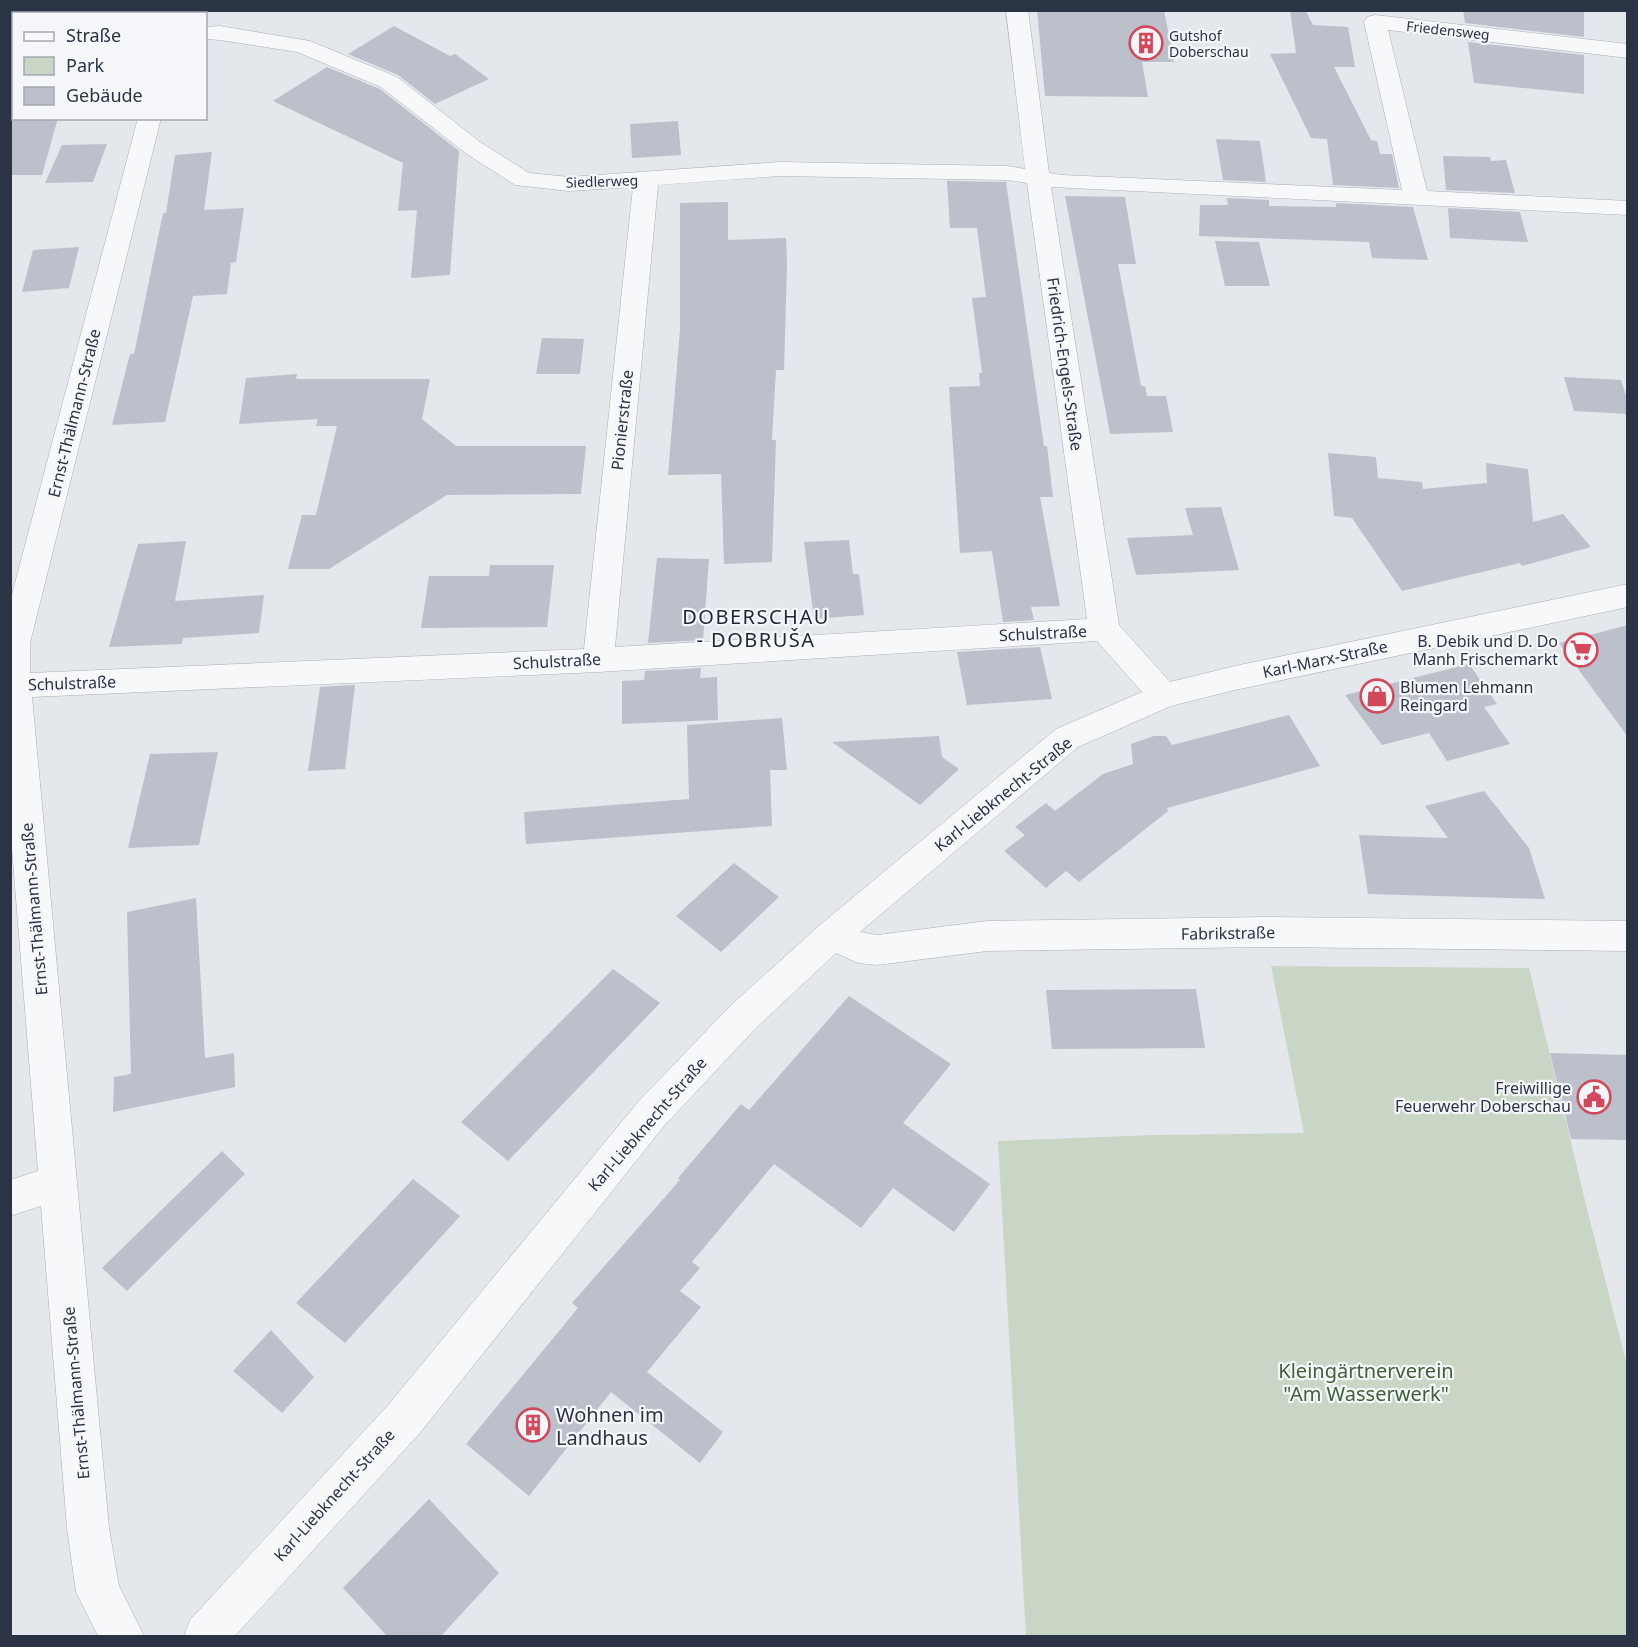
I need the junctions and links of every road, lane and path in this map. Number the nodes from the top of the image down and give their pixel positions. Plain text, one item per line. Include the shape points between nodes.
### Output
1 (1017, 10) edge
2 (207, 33) edge
3 (1628, 51) edge
4 (149, 120) edge
5 (1038, 178) junction
6 (646, 180) junction
7 (1416, 197) junction
8 (1628, 208) edge
9 (1628, 595) edge
10 (1104, 629) junction
11 (598, 660) junction
12 (13, 686) edge
13 (1164, 696) junction
14 (833, 934) junction
15 (1628, 936) edge
16 (23, 942) edge
17 (57, 1184) junction
18 (10, 1198) edge
19 (122, 1636) edge
20 (206, 1636) edge

1 - 5 street, Friedrich-Engels-Straße
2 - 6 street, Siedlerweg via 302,46 389,82 472,147 523,180 569,184
3 - 7 street, Friedensweg via 1376,22
4 - 12 street, Ernst-Thälmann-Straße via 15,643
5 - 6 street, Siedlerweg via 1007,173 780,169
5 - 7 street
5 - 10 street, Friedrich-Engels-Straße
6 - 11 street, Pionierstraße
7 - 8 street
9 - 13 street, Karl-Marx-Straße
10 - 11 street, Schulstraße
10 - 13 street
11 - 12 street, Schulstraße
12 - 16 street, Ernst-Thälmann-Straße
13 - 14 street, Karl-Liebknecht-Straße via 1067,738
14 - 15 street, Fabrikstraße via 858,948 877,950 987,936 1268,932
14 - 20 street, Karl-Liebknecht-Straße via 743,1017 651,1114 404,1419
16 - 17 street, Ernst-Thälmann-Straße
17 - 18 street
17 - 19 street, Ernst-Thälmann-Straße via 88,1528 98,1592

